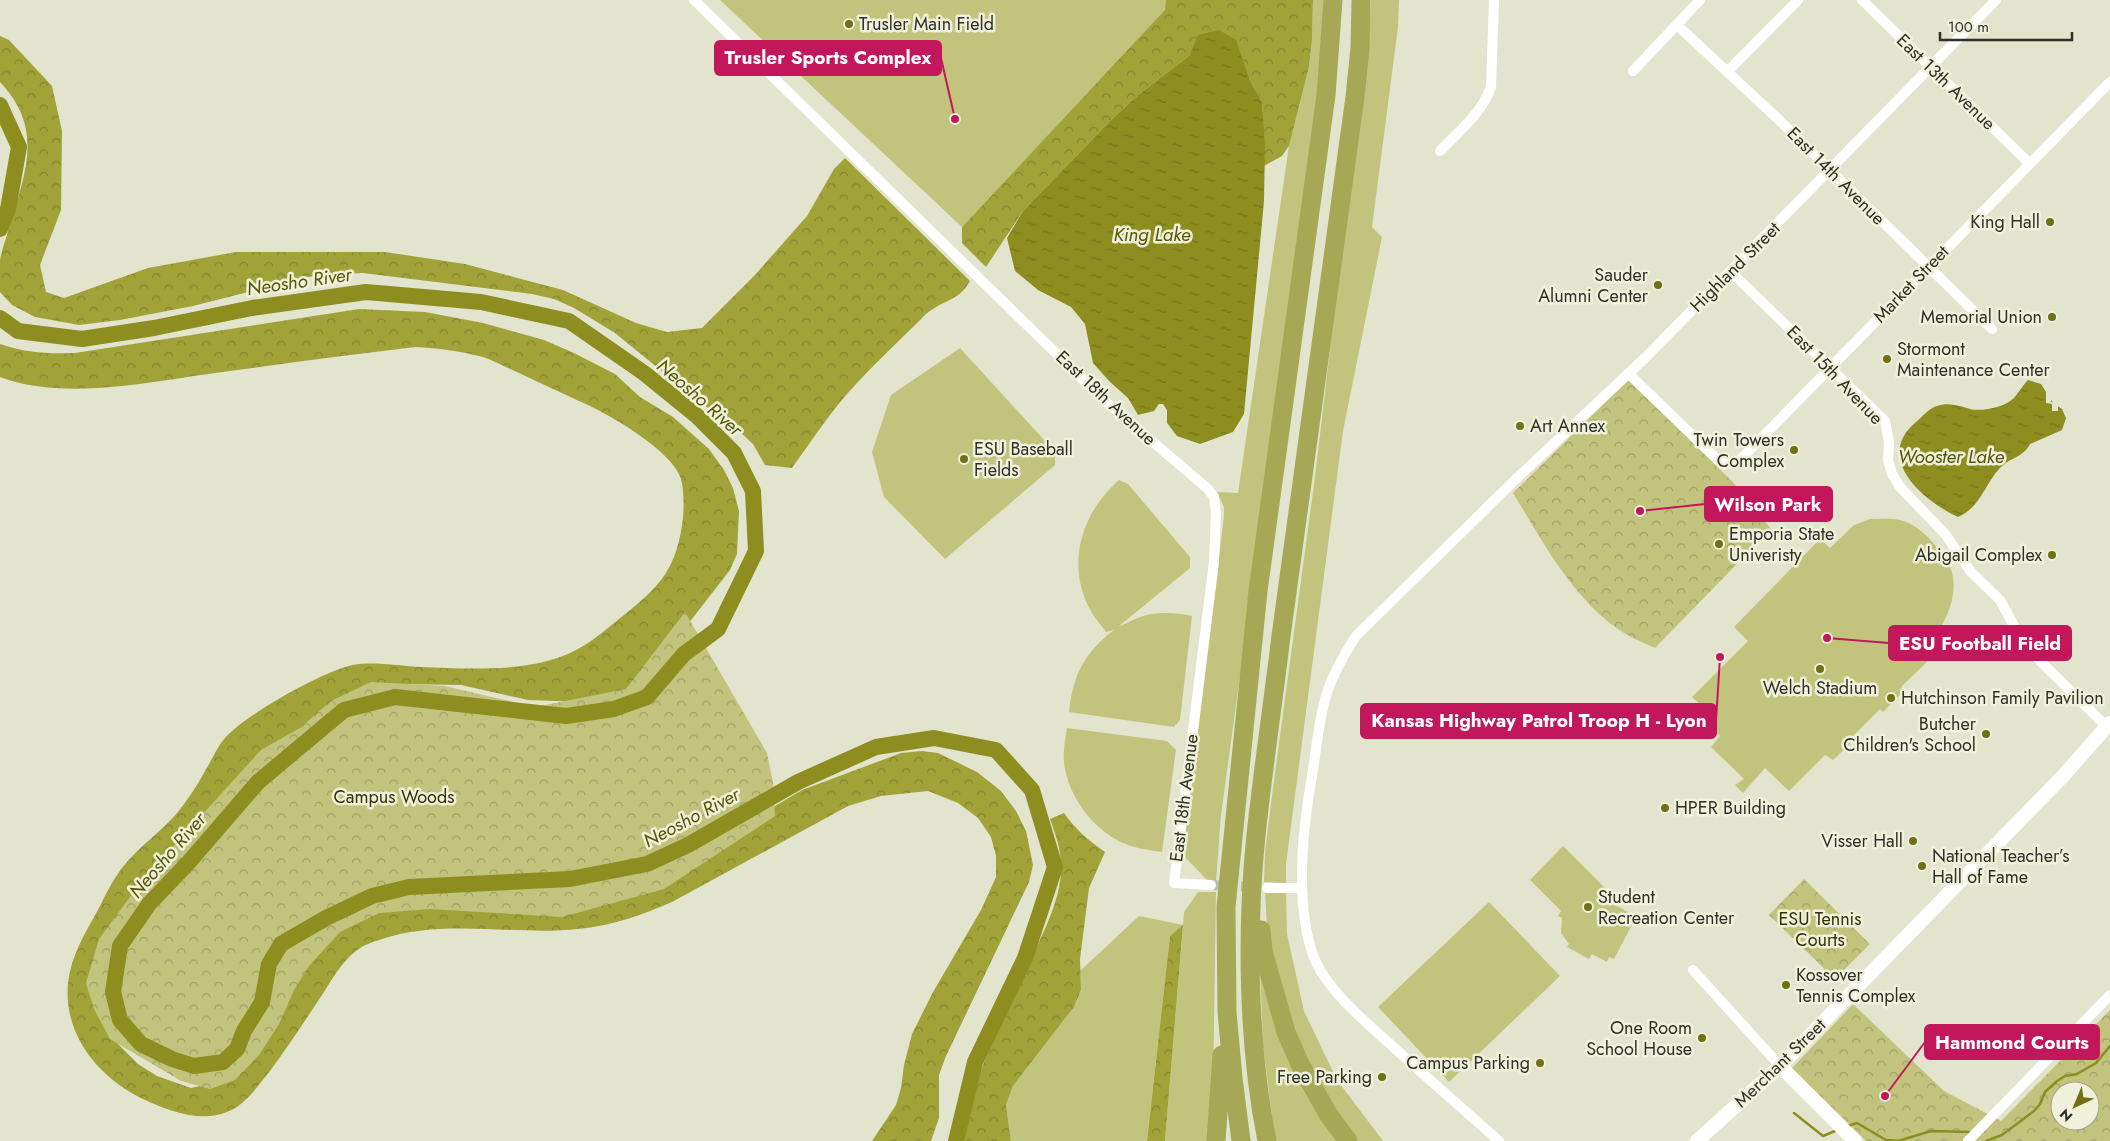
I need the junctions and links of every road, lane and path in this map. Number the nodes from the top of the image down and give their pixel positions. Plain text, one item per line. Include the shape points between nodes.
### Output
1 (694, 0) edge
2 (1333, 0) edge
3 (1361, 0) edge
4 (1494, 0) edge
5 (1700, 0) edge
6 (1798, 0) edge
7 (1862, 0) edge
8 (1996, 0) edge
9 (1677, 25) junction
10 (1931, 67) junction
11 (1633, 71) dead end
12 (1728, 71) junction
13 (2110, 82) edge
14 (1440, 150) dead end
15 (2029, 163) junction
16 (1829, 170) junction
17 (1928, 266) junction
18 (1730, 272) junction
19 (1992, 329) dead end
20 (1831, 368) junction
21 (1628, 372) junction
22 (2108, 725) edge
23 (1255, 858) junction
24 (1211, 885) tunnel mouth
25 (1267, 888) tunnel mouth
26 (1302, 888) junction
27 (1693, 970) dead end
28 (2110, 996) edge
29 (1227, 1012) junction
30 (1780, 1066) junction
31 (1216, 1141) edge
32 (1241, 1141) edge
33 (1267, 1141) edge
34 (1348, 1141) edge
35 (1499, 1141) edge
36 (1697, 1141) edge
37 (1855, 1141) edge
38 (1968, 1141) edge

1 - 24 street, East 18th Avenue via 1107,403 1186,469 1214,497 1214,562 1174,883
2 - 29 highway via 1326,95 1258,591 1226,907
3 - 23 highway via 1355,97 1312,395
4 - 14 street via 1491,87 1478,112
5 - 9 street
6 - 12 street
7 - 10 street, East 13th Avenue
8 - 10 street, Highland Street
9 - 11 street
9 - 12 street, East 14th Avenue
10 - 15 street, East 13th Avenue
10 - 16 street, Highland Street
12 - 16 street, East 14th Avenue
13 - 15 street, Market Street
15 - 17 street, Market Street
16 - 17 street, East 14th Avenue
16 - 18 street, Highland Street
17 - 19 street, East 14th Avenue
17 - 20 street, Market Street
18 - 20 street, East 15th Avenue
18 - 21 street, Highland Street
20 - 21 street, Market Street via 1739,461 1731,464 1721,464
20 - 22 street, East 15th Avenue via 1885,421 1892,474 1913,502 1945,534 1971,572 2000,600 2033,654
21 - 26 street, Highland Street via 1356,636 1343,656 1327,692 1308,799
22 - 30 main road, Merchant Street via 2053,786
23 - 33 highway via 1251,986 1256,1062
23 - 34 highway via 1262,951 1286,1032 1328,1114
25 - 26 street
26 - 35 street, Highland Street via 1314,957 1344,1000 1448,1098
27 - 30 street
28 - 38 street
29 - 31 highway
29 - 32 highway
30 - 36 main road, Merchant Street
30 - 37 main road

